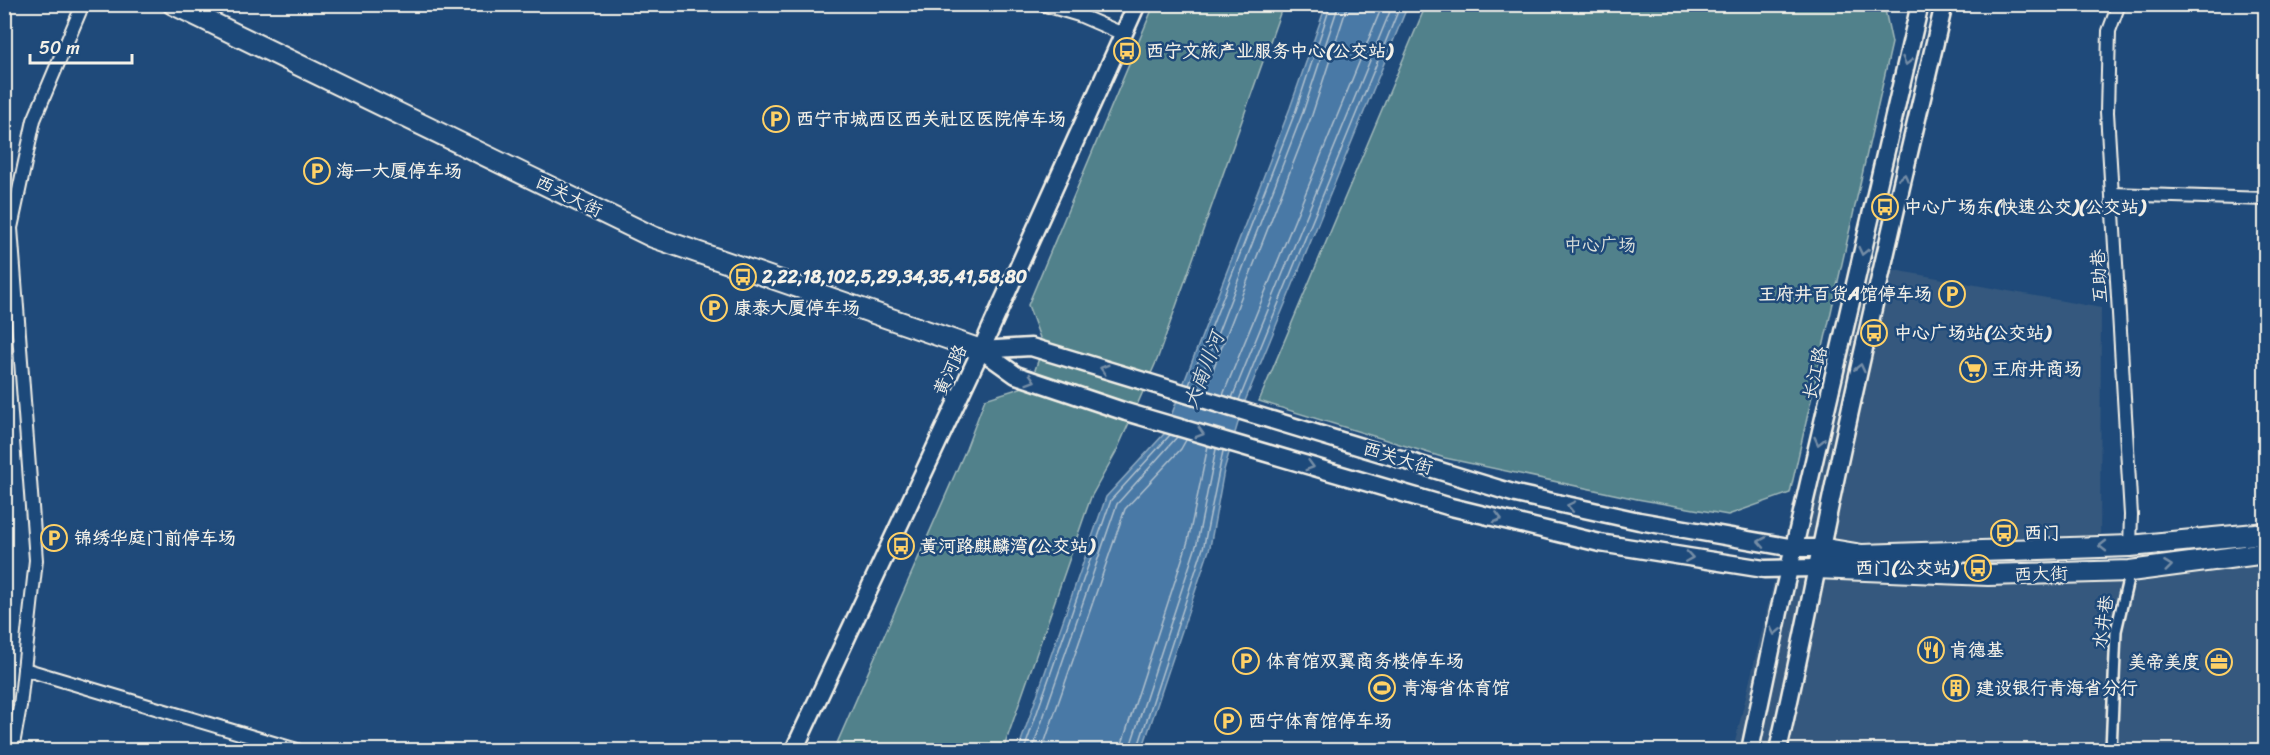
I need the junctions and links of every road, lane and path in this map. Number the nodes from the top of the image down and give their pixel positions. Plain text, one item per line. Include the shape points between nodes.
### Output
1 (83, 4) edge
2 (172, 4) edge
3 (1042, 4) edge
4 (1137, 4) edge
5 (1920, 4) edge
6 (1944, 4) edge
7 (2119, 4) edge
8 (1123, 34) junction
9 (2112, 194) junction
10 (2265, 199) edge
11 (9, 253) edge
12 (981, 350) junction
13 (2265, 532) edge
14 (2130, 546) junction
15 (1794, 548) junction
16 (1820, 548) junction
17 (2265, 553) edge
18 (1816, 568) junction
19 (1790, 569) junction
20 (2130, 571) junction
21 (24, 669) junction
22 (12, 750) edge
23 (297, 750) edge
24 (794, 750) edge
25 (1750, 750) edge
26 (1778, 750) edge
27 (2111, 750) edge

1 - 11 street via 34,120
2 - 12 main road, 西关大街 via 654,237
3 - 8 street
4 - 8 main road, 黄河路
5 -> 15 main road, 长江路
16 -> 6 main road
7 - 9 street, 互助巷 via 2109,31 2107,112
8 - 12 main road, 黄河路
9 - 10 street
9 - 14 street, 互助巷
11 - 21 street via 36,560
15 -> 12 main road, 西关大街 via 1639,521 1516,494 1031,347
12 -> 19 main road, 西关大街 via 1016,375 1451,507 1600,543 1764,569
12 - 24 main road, 黄河路
13 - 14 main road, 西大街
14 -> 16 main road, 西大街 via 1862,555
15 - 16 main road, 西关大街
15 - 19 main road, 长江路
16 - 18 main road
20 -> 17 main road, 西大街
18 - 19 main road, 西关大街
18 - 20 main road, 西大街 via 1988,575
18 - 26 main road
19 -> 25 main road, 长江路
20 - 27 street, 水井巷 via 2116,631
21 - 22 street
21 - 23 street

